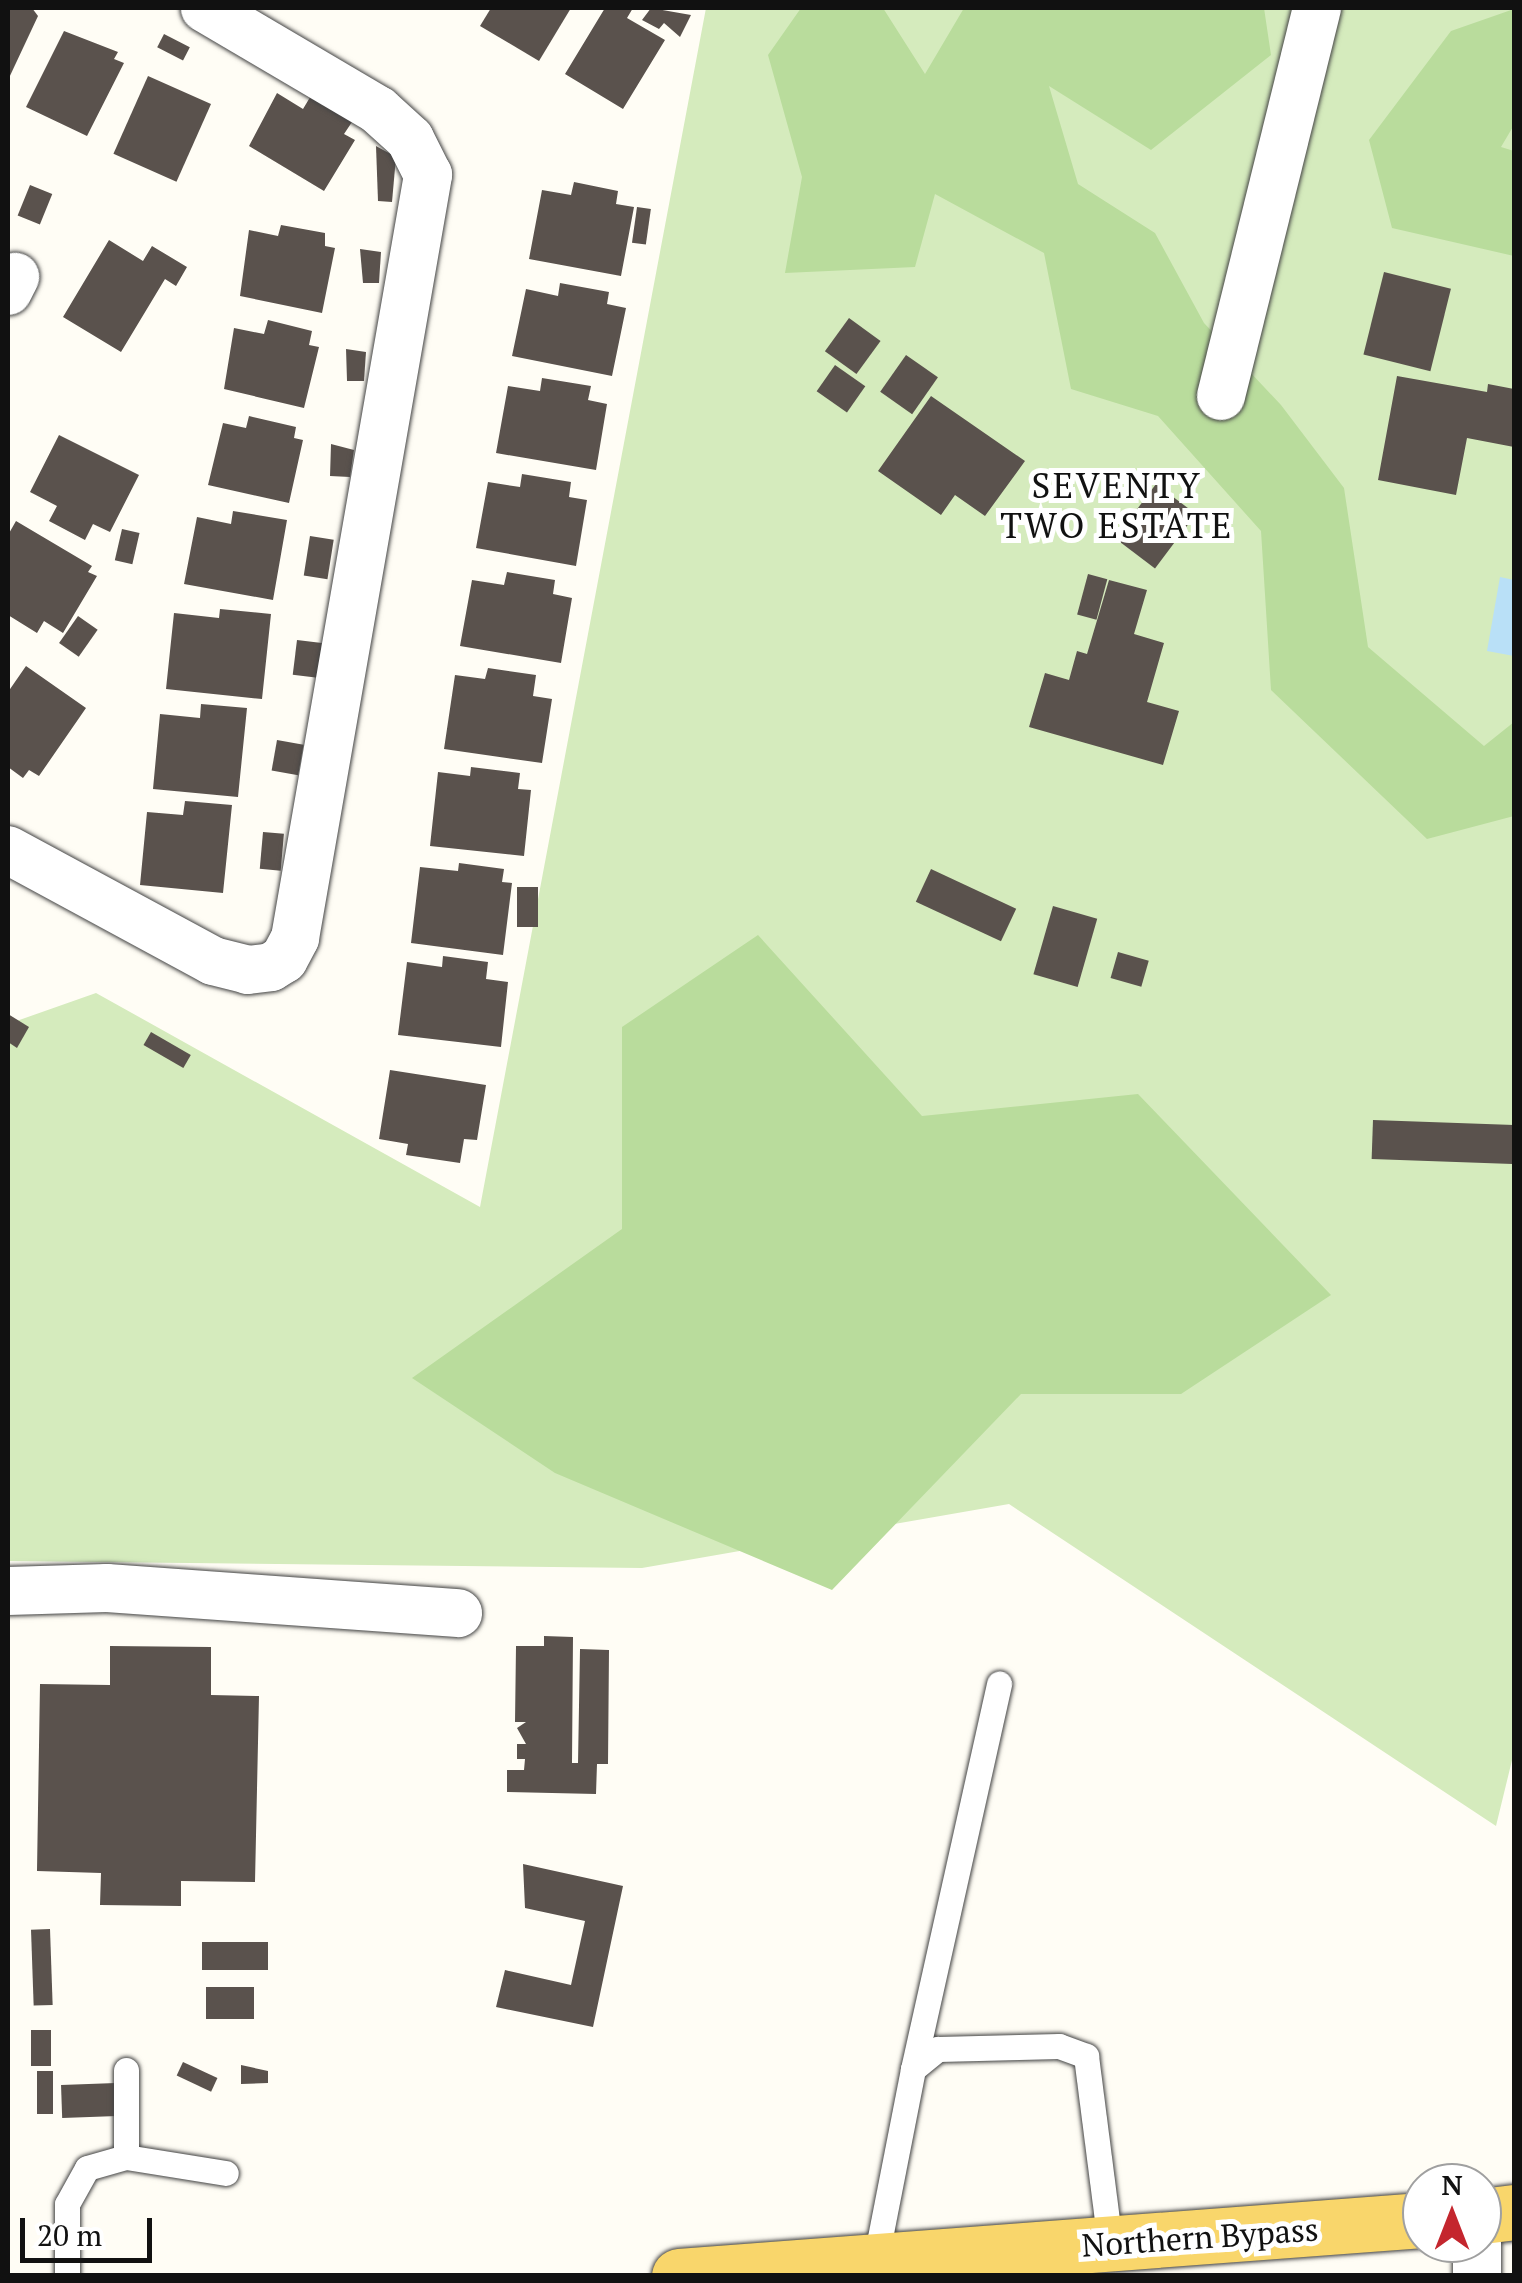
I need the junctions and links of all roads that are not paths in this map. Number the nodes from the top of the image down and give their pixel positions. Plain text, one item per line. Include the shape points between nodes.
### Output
1 (205, 8) edge
2 (1317, 8) edge
3 (1220, 396) dead end
4 (8, 850) edge
5 (8, 1591) edge
6 (458, 1613) dead end
7 (999, 1683) dead end
8 (913, 2069) junction
9 (126, 2070) dead end
10 (126, 2157) junction
11 (226, 2174) dead end
12 (1402, 2222) edge
13 (1110, 2244) junction
14 (875, 2264) junction
15 (66, 2276) edge
16 (678, 2276) edge

1 - 4 street via 378,110 410,139 428,175 294,938 271,966 248,970 214,961
2 - 3 street
5 - 6 street via 108,1588
7 - 8 lane
8 - 13 lane via 938,2049 1059,2046 1086,2056
8 - 14 lane
9 - 10 lane
10 - 11 lane
10 - 15 lane via 87,2168 74,2183 66,2204
12 - 13 main road, Northern Bypass
13 - 14 main road, Northern Bypass
14 - 16 main road, Northern Bypass

